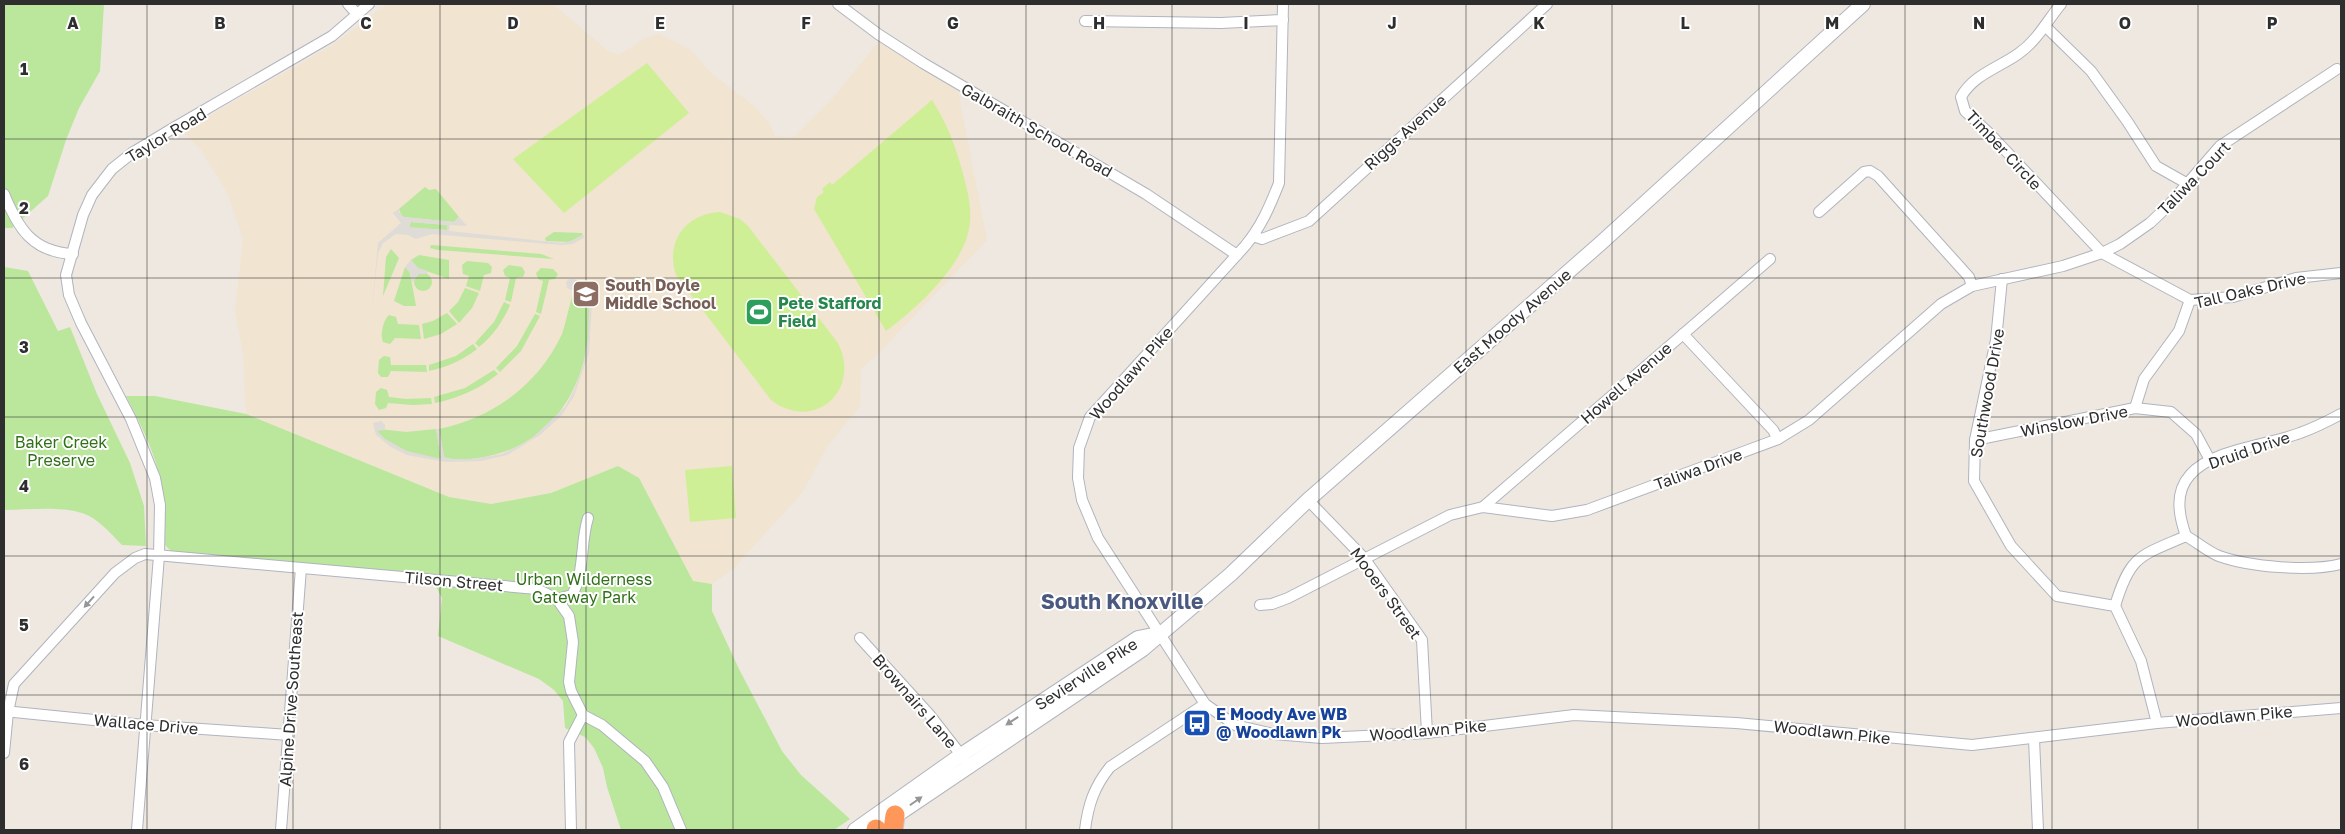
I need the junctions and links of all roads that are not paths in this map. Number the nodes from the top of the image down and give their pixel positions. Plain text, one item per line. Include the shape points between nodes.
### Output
1 (348, 4) edge
2 (369, 4) edge
3 (838, 4) edge
4 (1283, 4) edge
5 (1547, 4) edge
6 (1863, 4) edge
7 (2061, 4) edge
8 (356, 14) junction
9 (1283, 20) junction
10 (1085, 21) dead end
11 (2045, 26) junction
12 (2340, 66) edge
13 (2188, 184) junction
14 (4, 194) edge
15 (1819, 212) dead end
16 (1253, 236) junction
17 (2102, 253) junction
18 (73, 254) junction
19 (1237, 254) junction
20 (1770, 259) dead end
21 (2341, 272) edge
22 (2002, 279) junction
23 (1972, 286) junction
24 (2190, 300) junction
25 (1683, 334) junction
26 (2135, 408) junction
27 (2341, 414) edge
28 (1778, 439) junction
29 (1975, 440) junction
30 (2210, 460) junction
31 (1308, 500) junction
32 (1483, 507) junction
33 (588, 518) dead end
34 (2186, 536) junction
35 (159, 556) junction
36 (1364, 558) junction
37 (2341, 564) edge
38 (301, 568) junction
39 (557, 599) junction
40 (1260, 605) dead end
41 (2115, 606) junction
42 (1158, 634) junction
43 (860, 638) dead end
44 (1204, 704) junction
45 (2341, 708) edge
46 (6, 712) edge
47 (583, 716) junction
48 (2157, 723) junction
49 (144, 725) junction
50 (1428, 732) junction
51 (289, 736) junction
52 (2034, 739) junction
53 (4, 753) edge
54 (965, 760) junction
55 (881, 826) edge
56 (137, 830) edge
57 (281, 830) edge
58 (571, 830) edge
59 (681, 830) edge
60 (855, 830) edge
61 (1085, 830) edge
62 (2038, 830) edge

1 - 8 street
2 - 8 street, Taylor Road
3 - 19 street, Galbraith School Road via 916,58 1146,194
4 - 9 street, Woodlawn Pike
5 - 16 street, Riggs Avenue via 1309,220 1262,239
6 - 31 main road, East Moody Avenue via 1601,243
7 - 11 street, Timber Circle
8 - 18 street, Taylor Road via 332,36 170,130 112,169 92,195
9 - 10 street via 1221,23
9 - 16 street, Woodlawn Pike via 1279,183
11 - 13 street via 2091,71 2156,166
11 - 17 street, Timber Circle via 2038,37 2018,54 1967,86 1961,97 1965,111
12 - 13 street, Taliwa Court via 2220,146
13 - 17 street, Taliwa Court via 2150,223
14 - 18 street via 28,238 46,248
15 - 23 street via 1864,172 1870,171 1969,277
16 - 19 street, Woodlawn Pike
17 - 22 street, Taliwa Drive via 2063,266
17 - 24 street, Timber Circle
18 - 35 street, Taylor Road via 66,275 69,295 131,419 155,478 160,505
19 - 42 street, Woodlawn Pike via 1090,417 1079,448 1078,478 1082,500 1098,538
20 - 25 street, Howell Avenue
21 - 24 street, Tall Oaks Drive via 2296,278 2233,297
22 - 23 street, Taliwa Drive
22 - 29 street, Southwood Drive via 1996,340
23 - 28 street, Taliwa Drive via 1941,304 1809,420
24 - 26 street, Tall Oaks Drive via 2179,331 2144,379
25 - 28 street
25 - 32 street, Howell Avenue
26 - 29 street, Winslow Drive
26 - 30 street, Winslow Drive via 2171,412 2196,434
27 - 30 street, Druid Drive via 2300,433
28 - 32 street, Taliwa Drive via 1587,510 1552,516
29 - 41 street, Southwood Drive via 1974,482 2011,546 2057,596
30 - 34 street, Druid Drive via 2190,475 2180,494 2179,518
31 - 36 street, Mooers Street
31 - 42 main road, East Moody Avenue via 1231,574
32 - 36 street, Taliwa Drive via 1450,515
33 - 39 street via 579,584 572,594
34 - 37 street via 2219,556 2268,566 2326,568
34 - 41 street via 2140,556 2124,577
35 - 38 street, Tilson Street
35 -> 46 street, Tilson Street via 145,554 122,567 14,684
35 - 49 street, Taylor Road
36 - 40 street, Taliwa Drive via 1288,598
36 - 50 street, Mooers Street via 1422,640
38 - 39 street, Tilson Street via 537,590
38 - 51 street, Alpine Drive Southeast
39 - 47 street via 569,616 573,642 569,682
41 - 48 street via 2141,660
42 - 44 street, Woodlawn Pike
42 - 54 main road, Sevierville Pike via 1143,648
43 - 54 street, Brownairs Lane via 929,714
44 - 50 street, Woodlawn Pike via 1235,725 1274,734 1322,738
44 - 61 street via 1110,767 1091,797
45 - 48 street, Woodlawn Pike
46 - 49 street, Wallace Drive
46 - 53 street
47 - 58 street via 569,742
47 - 59 street via 602,725 645,761 663,787
48 - 52 street, Woodlawn Pike
49 - 51 street, Wallace Drive
49 - 56 street, Taylor Road
50 - 52 street, Woodlawn Pike via 1574,715 1736,722 1972,745
51 - 57 street, Alpine Drive Southeast
52 - 62 street
55 -> 54 main road, Sevierville Pike
54 - 55 main road, Sevierville Pike
55 - 60 main road, Sevierville Pike

